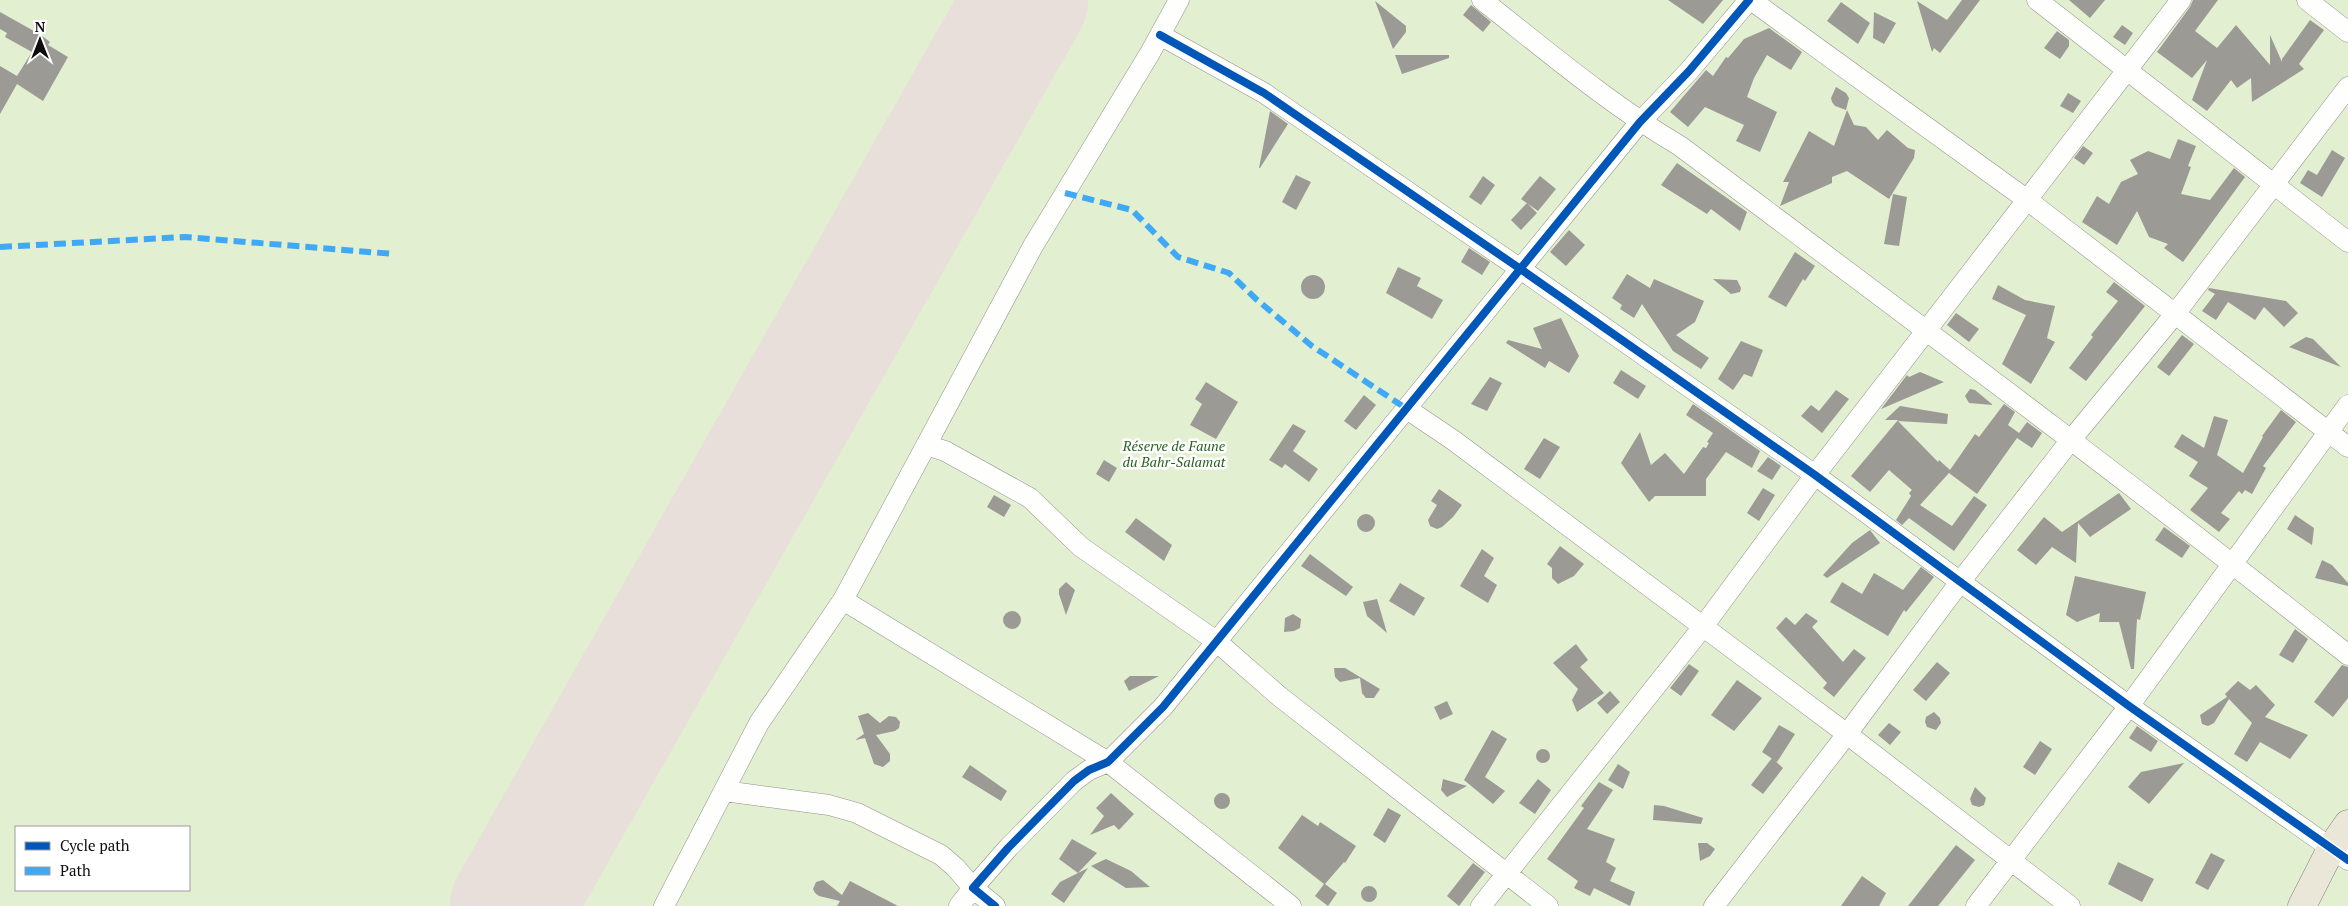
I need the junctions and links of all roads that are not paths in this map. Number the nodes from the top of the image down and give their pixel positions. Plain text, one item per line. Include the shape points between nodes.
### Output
1 (1179, 0) edge
2 (1482, 0) edge
3 (1750, 0) edge
4 (2037, 0) edge
5 (2181, 0) edge
6 (2307, 0) edge
7 (2348, 32) edge
8 (1160, 35) junction
9 (2127, 70) junction
10 (2348, 87) edge
11 (1640, 122) junction
12 (2275, 185) junction
13 (2026, 199) junction
14 (2348, 242) edge
15 (1519, 268) junction
16 (2175, 314) junction
17 (1927, 332) junction
18 (2348, 405) edge
19 (1407, 409) junction
20 (2327, 432) junction
21 (2070, 441) junction
22 (926, 445) junction
23 (2348, 447) edge
24 (1815, 475) junction
25 (2233, 564) junction
26 (1960, 582) junction
27 (843, 600) junction
28 (1702, 628) junction
29 (1216, 640) junction
30 (2348, 655) edge
31 (2129, 706) junction
32 (1847, 734) junction
33 (1108, 762) junction
34 (724, 791) junction
35 (2348, 824) edge
36 (2340, 854) edge
37 (2010, 861) junction
38 (1505, 874) junction
39 (973, 888) junction
40 (664, 906) edge
41 (959, 906) edge
42 (995, 906) edge
43 (1290, 906) edge
44 (1481, 906) edge
45 (1548, 906) edge
46 (1714, 906) edge
47 (1976, 906) edge
48 (2070, 906) edge
49 (2302, 906) edge

1 - 8 street
2 - 11 street
3 - 11 street
3 - 13 street
4 - 9 street
5 - 9 street
6 - 7 street
8 - 15 street via 1264,93
8 - 22 street via 1033,246
9 - 12 street
9 - 13 street
10 - 12 street
11 - 15 street
11 - 17 street via 1680,146
12 - 14 street
12 - 16 street
13 - 16 street
13 - 17 street
15 - 19 street
15 - 24 street
16 - 20 street
16 - 21 street
17 - 21 street
17 - 24 street
18 - 20 street
19 - 28 street via 1453,440
19 - 29 street
20 - 23 street
20 - 25 street
21 - 25 street
21 - 26 street
22 - 27 street
22 - 29 street via 945,451 1030,498 1081,547
24 - 26 street
24 - 28 street
25 - 30 street
25 - 31 street
26 - 31 street
26 - 32 street
27 - 33 street
27 - 34 street via 759,723
28 - 32 street
28 - 38 street
29 - 33 street via 1163,707
29 - 38 street via 1279,696
31 - 36 street
31 - 37 street
32 - 37 street
32 - 46 street
33 - 39 street via 1074,781
33 - 43 street
34 - 39 street via 829,805 857,813 941,855
34 - 40 street
35 - 36 main road
36 - 49 main road
37 - 47 street
37 - 48 street
38 - 44 street
38 - 45 street
39 - 41 street
39 - 42 street

